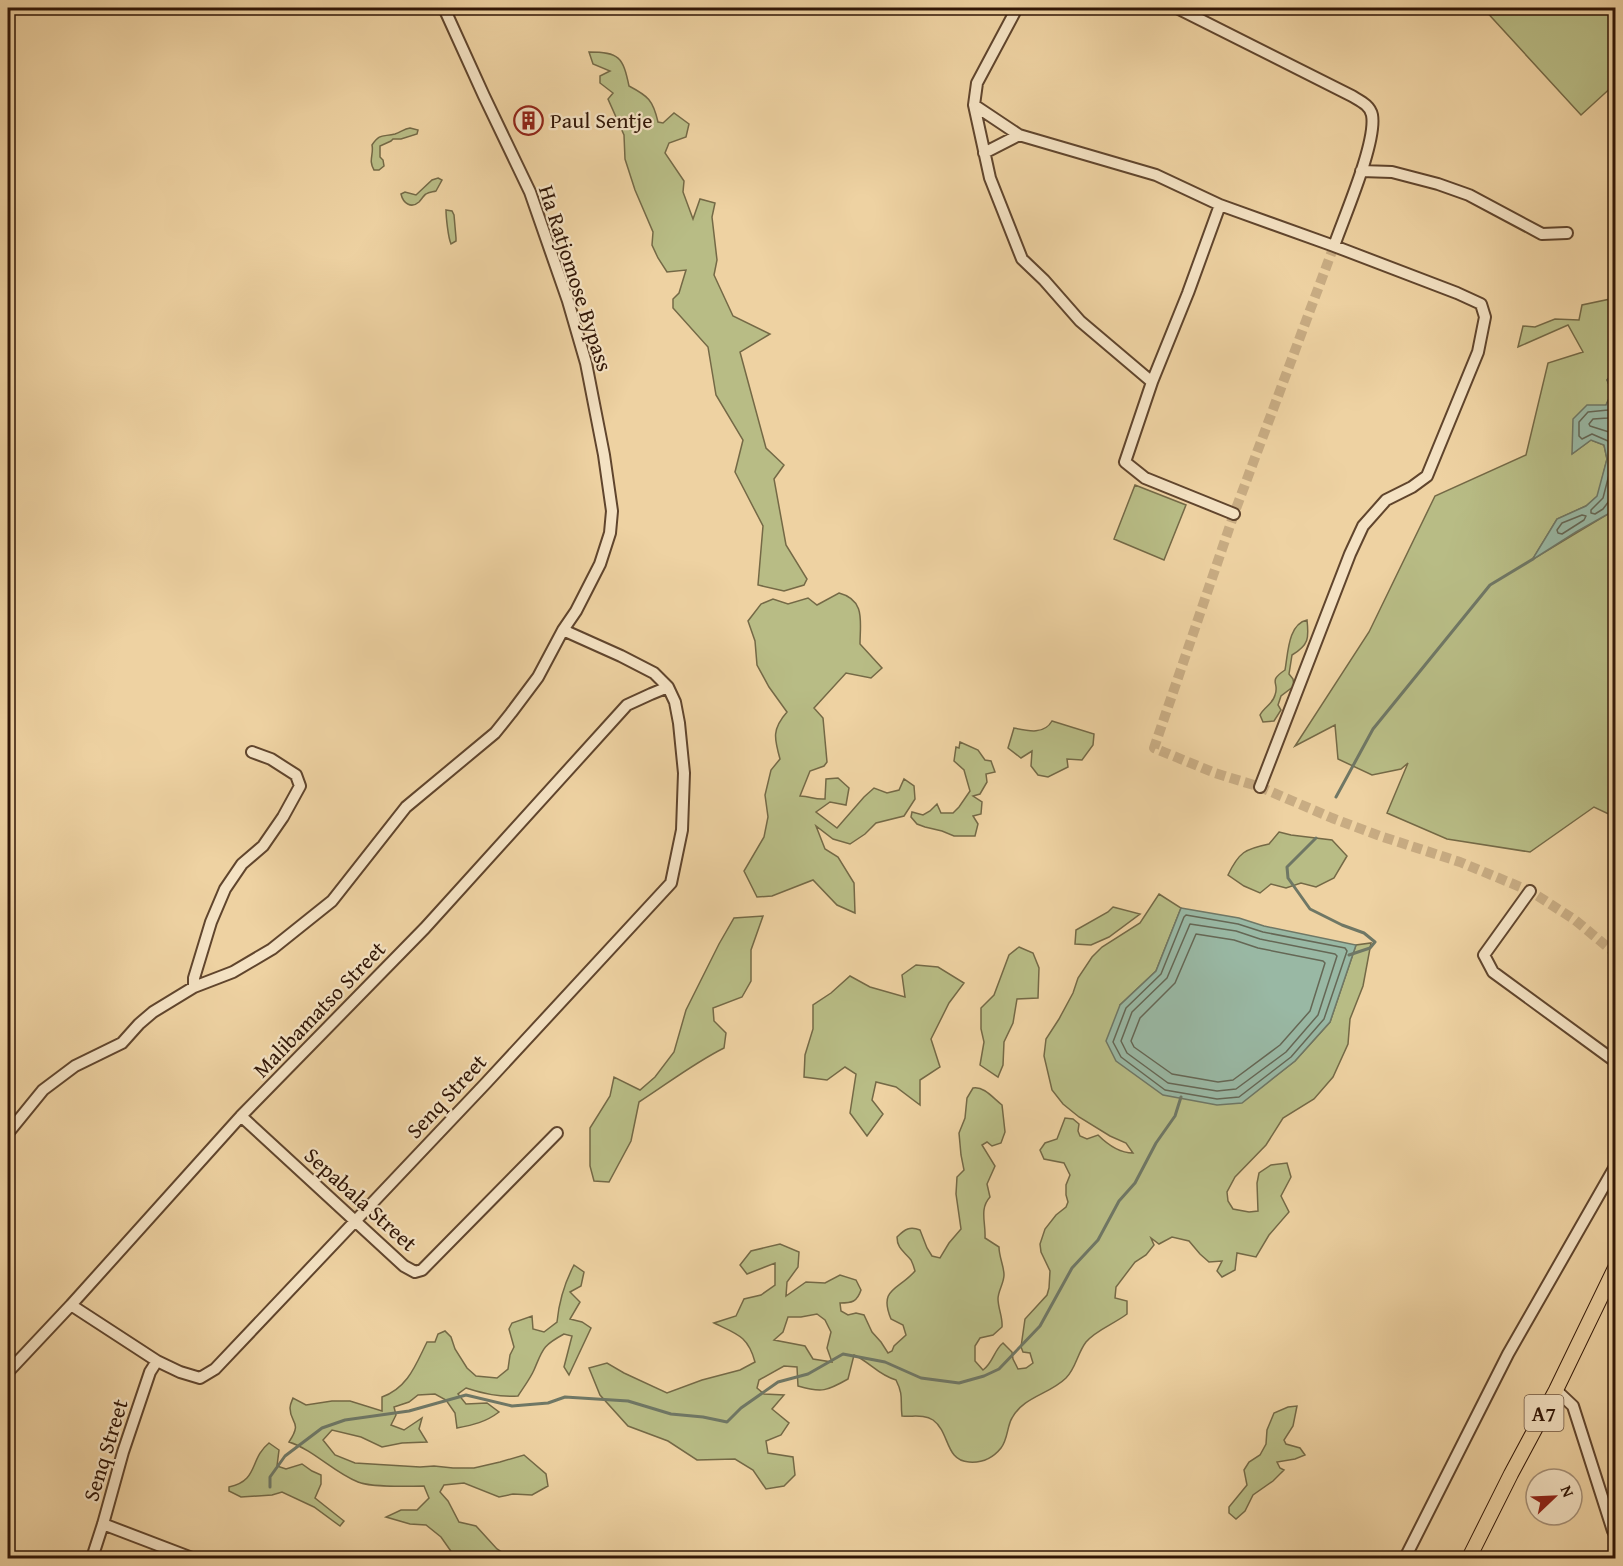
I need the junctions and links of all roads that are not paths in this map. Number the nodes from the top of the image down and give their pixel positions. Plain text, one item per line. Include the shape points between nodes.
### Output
1 (444, 8) edge
2 (1017, 8) edge
3 (1177, 8) edge
4 (974, 105) junction
5 (1019, 135) junction
6 (984, 153) junction
7 (1361, 171) junction
8 (1220, 205) junction
9 (1568, 233) dead end
10 (1334, 246) junction
11 (1152, 382) junction
12 (1234, 514) dead end
13 (563, 630) junction
14 (669, 687) junction
15 (252, 752) dead end
16 (1260, 787) dead end
17 (1530, 891) dead end
18 (195, 987) junction
19 (1616, 1062) edge
20 (241, 1116) junction
21 (8, 1133) edge
22 (557, 1133) dead end
23 (1616, 1165) edge
24 (355, 1221) junction
25 (1616, 1266) edge
26 (71, 1305) junction
27 (157, 1361) junction
28 (8, 1372) edge
29 (1556, 1390) junction
30 (103, 1524) junction
31 (1616, 1532) edge
32 (92, 1558) edge
33 (192, 1558) edge
34 (1405, 1558) edge
35 (1469, 1558) edge

1 - 13 street, Ha Ratjomose Bypass via 530,192 586,363 604,455 612,511 610,533 600,564
2 - 4 street via 977,83
3 - 7 street via 1366,104 1372,113 1372,133
4 - 5 street
4 - 6 street
5 - 6 street
5 - 8 street via 1156,175
6 - 11 street via 1022,259 1080,321
7 - 9 street via 1392,172 1438,184 1469,195 1542,234
7 - 10 street
8 - 10 street
8 - 11 street
10 - 16 street via 1457,293 1480,304 1485,317 1478,352 1427,476 1386,500 1362,526
11 - 12 street via 1125,462 1145,478
13 - 14 street via 654,673
13 - 18 street, Ha Ratjomose Bypass via 538,677 495,733 406,807 332,901 272,949 233,972
14 - 20 street, Malibamatso Street via 627,705 425,928
14 - 24 street, Senq Street via 679,723 684,774 682,830 671,883
15 - 18 street via 296,776 300,786 263,846 242,864 225,889 211,922 194,978
17 - 19 street via 1484,955 1493,972
18 - 21 street, Ha Ratjomose Bypass via 153,1012 122,1043 75,1066 43,1090
20 - 24 street, Sepabala Street
20 - 26 street, Malibamatso Street
22 - 24 street, Sepabala Street via 422,1270 415,1272 405,1266
23 - 34 street via 1508,1354
24 - 27 street, Senq Street via 215,1369 200,1378
25 - 29 main road, A7
26 - 27 street
26 - 28 street, Malibamatso Street
27 - 30 street, Senq Street via 123,1452
29 - 31 street via 1573,1406
29 - 35 main road, A7
30 - 32 street, Senq Street
30 - 33 street

